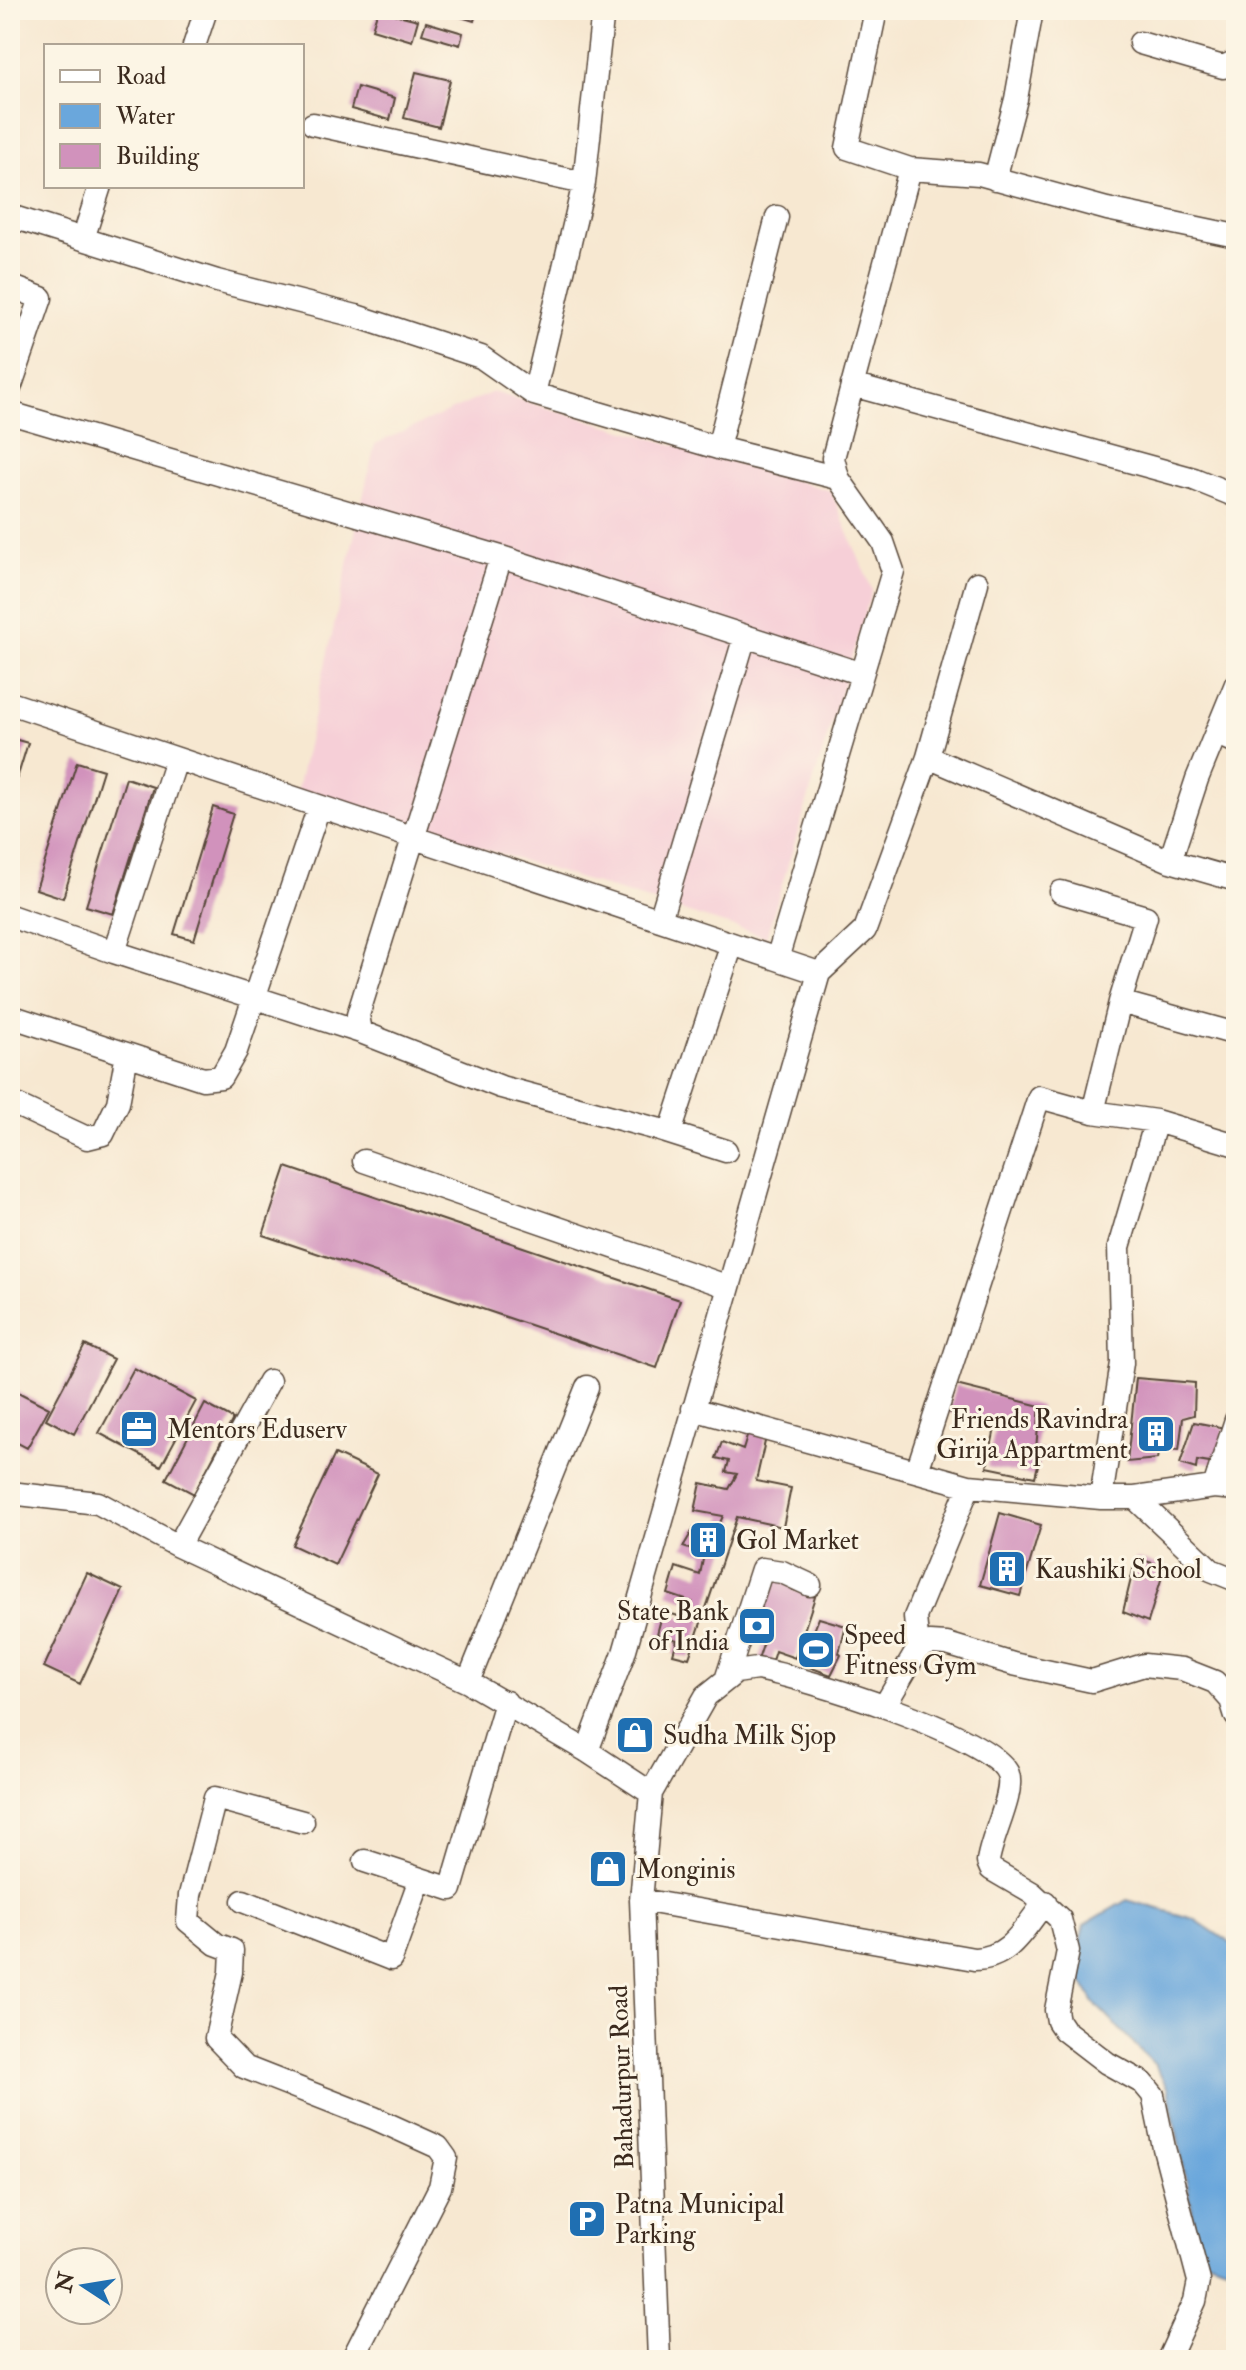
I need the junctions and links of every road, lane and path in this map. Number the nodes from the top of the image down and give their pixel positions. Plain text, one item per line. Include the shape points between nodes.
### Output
1 (206, 10) edge
2 (603, 10) edge
3 (876, 10) edge
4 (1032, 10) edge
5 (1140, 43) dead end
6 (195, 44) edge
7 (1236, 61) edge
8 (313, 124) dead end
9 (910, 169) junction
10 (995, 179) junction
11 (584, 183) junction
12 (99, 188) edge
13 (10, 216) edge
14 (777, 217) dead end
15 (1236, 236) edge
16 (83, 239) junction
17 (10, 286) edge
18 (852, 385) junction
19 (10, 388) edge
20 (534, 394) junction
21 (10, 413) edge
22 (718, 448) junction
23 (838, 478) junction
24 (1236, 496) edge
25 (501, 557) junction
26 (977, 583) dead end
27 (745, 636) junction
28 (862, 674) junction
29 (1236, 684) edge
30 (10, 703) edge
31 (1226, 738) edge
32 (928, 757) junction
33 (176, 760) junction
34 (319, 807) junction
35 (411, 838) junction
36 (1170, 861) junction
37 (1236, 880) edge
38 (1061, 892) dead end
39 (10, 916) edge
40 (660, 920) junction
41 (732, 944) junction
42 (114, 952) junction
43 (777, 959) junction
44 (819, 973) junction
45 (254, 999) junction
46 (1120, 1002) junction
47 (10, 1016) edge
48 (361, 1032) junction
49 (1236, 1034) edge
50 (127, 1054) junction
51 (10, 1102) edge
52 (1093, 1112) junction
53 (1156, 1121) junction
54 (670, 1133) junction
55 (1236, 1145) edge
56 (726, 1151) dead end
57 (364, 1161) dead end
58 (729, 1287) junction
59 (269, 1381) dead end
60 (587, 1387) dead end
61 (693, 1409) junction
62 (1236, 1420) edge
63 (917, 1471) junction
64 (969, 1486) junction
65 (1225, 1488) edge
66 (10, 1493) edge
67 (1101, 1498) junction
68 (1135, 1498) junction
69 (178, 1546) junction
70 (1236, 1580) edge
71 (810, 1585) dead end
72 (918, 1649) junction
73 (726, 1680) junction
74 (468, 1682) junction
75 (506, 1702) junction
76 (885, 1705) junction
77 (1236, 1716) edge
78 (587, 1751) junction
79 (651, 1793) junction
80 (303, 1822) dead end
81 (365, 1861) dead end
82 (420, 1879) junction
83 (641, 1900) junction
84 (243, 1901) dead end
85 (1045, 1902) junction
86 (352, 2360) edge
87 (659, 2360) edge
88 (1168, 2360) edge

1 - 6 street
2 - 11 street
3 - 9 street via 847,148
4 - 10 street
5 - 7 street via 1223,67
8 - 11 street
9 - 10 street
9 - 18 street
10 - 15 street
11 - 20 street
12 - 16 street
13 - 16 street
14 - 22 street
16 - 20 street via 481,357
17 - 19 street via 41,298
18 - 23 street via 833,458
18 - 24 street via 1194,479
20 - 22 street
21 - 25 street
22 - 23 street
23 - 28 street via 883,542 893,571
25 - 27 street
25 - 35 street
26 - 32 street
27 - 28 street
27 - 40 street
28 - 43 street
29 - 31 street
30 - 33 street
31 - 36 street via 1197,779
32 - 36 street
32 - 44 street via 865,930
33 - 34 street
33 - 42 street
34 - 35 street
34 - 45 street
35 - 40 street
35 - 48 street via 358,1015
36 - 37 street
38 - 46 street via 1146,917
39 - 42 street
40 - 41 street
41 - 43 street
41 - 54 street
42 - 45 street
43 - 44 street
44 - 58 street
45 - 48 street
45 - 50 street via 221,1077 203,1079
46 - 49 street
46 - 52 street
47 - 50 street
48 - 54 street via 501,1087
50 - 51 street via 118,1103 103,1134 87,1138
52 - 53 street
52 - 63 street via 1039,1097
53 - 55 street
53 - 67 street via 1119,1247 1122,1363
54 - 56 street
57 - 58 street
58 - 61 street
59 - 69 street
60 - 74 street
61 - 63 street
61 - 78 street via 624,1653
62 - 65 street
63 - 64 street
64 - 67 street
64 - 72 street via 915,1617
65 - 68 street
66 - 69 street via 98,1503
67 - 68 street
68 - 70 street via 1211,1570
69 - 74 street
71 - 73 street via 762,1569
72 - 76 street
72 - 77 street via 947,1644 1092,1681 1144,1665 1182,1669 1215,1682 1231,1700
73 - 76 street via 736,1672 757,1669
73 - 79 street via 706,1696
74 - 75 street
75 - 78 street
75 - 82 street via 451,1889
76 - 85 street via 973,1744 1005,1768 1010,1785 988,1862 991,1869
78 - 79 street
79 - 83 street, Bahadurpur Road
80 - 86 street via 215,1798 188,1921 232,1950 216,2038 244,2067 374,2118 438,2147 446,2158 440,2187
81 - 82 street
82 - 84 street via 391,1959
83 - 85 street via 974,1959 1006,1951
83 - 87 street, Bahadurpur Road
85 - 88 street via 1060,1919 1068,1951 1058,2021 1153,2095 1199,2281

